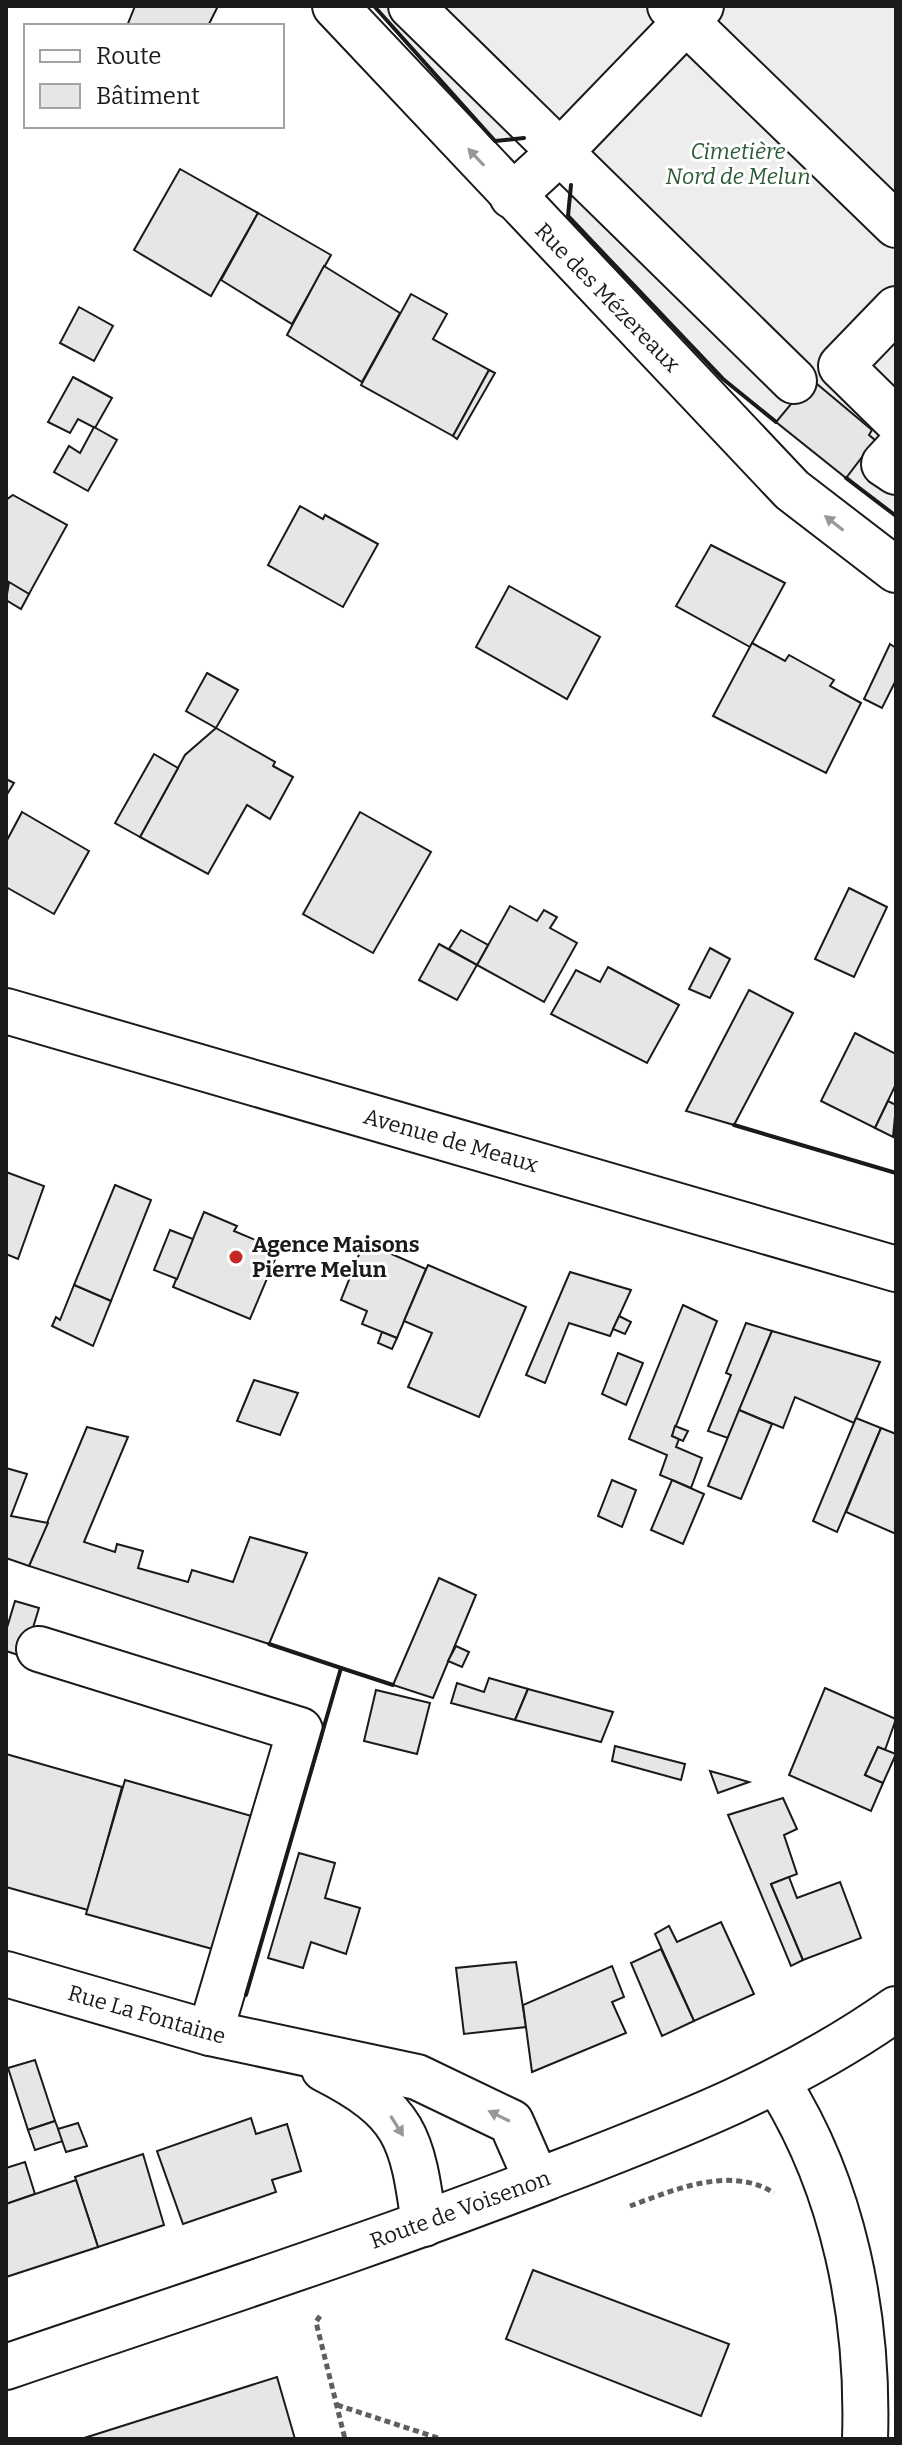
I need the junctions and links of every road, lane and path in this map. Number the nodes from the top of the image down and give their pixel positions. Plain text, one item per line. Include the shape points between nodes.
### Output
1 (335, 6) edge
2 (411, 6) edge
3 (686, 11) edge
4 (561, 151) junction
5 (512, 196) junction
6 (896, 225) edge
7 (896, 309) edge
8 (794, 381) dead end
9 (896, 420) edge
10 (896, 451) edge
11 (896, 472) edge
12 (896, 570) edge
13 (6, 1011) edge
14 (896, 1269) edge
15 (39, 1649) dead end
16 (6, 1974) edge
17 (896, 2009) edge
18 (210, 2033) junction
19 (290, 2051) junction
20 (778, 2083) junction
21 (537, 2181) junction
22 (837, 2207) junction
23 (617, 2210) dead end
24 (424, 2224) junction
25 (321, 2314) dead end
26 (6, 2367) edge
27 (337, 2405) junction
28 (345, 2439) edge
29 (441, 2439) edge
30 (865, 2439) edge

5 -> 1 street, Rue des Mézereaux
2 - 4 street
3 - 4 street
3 - 6 street
4 - 5 street
4 - 8 street
12 -> 5 street, Rue des Mézereaux via 792,490
7 - 9 street via 841,366
10 - 11 street via 884,464
13 - 14 street, Avenue de Meaux
15 - 18 street via 300,1730
16 - 18 street, Rue La Fontaine
17 - 20 street, Route de Voisenon
18 - 19 street, Rue La Fontaine
21 -> 19 street, Rue La Fontaine via 511,2122 417,2077
19 -> 24 street, Rue La Fontaine via 367,2091 400,2124
20 - 21 street, Route de Voisenon
20 - 22 street
21 - 24 street, Route de Voisenon
22 - 23 path via 796,2218 771,2190 734,2180 691,2184
22 - 30 street via 863,2335
24 - 26 street, Route de Voisenon
25 - 27 path via 316,2322
27 - 28 path
27 - 29 path

